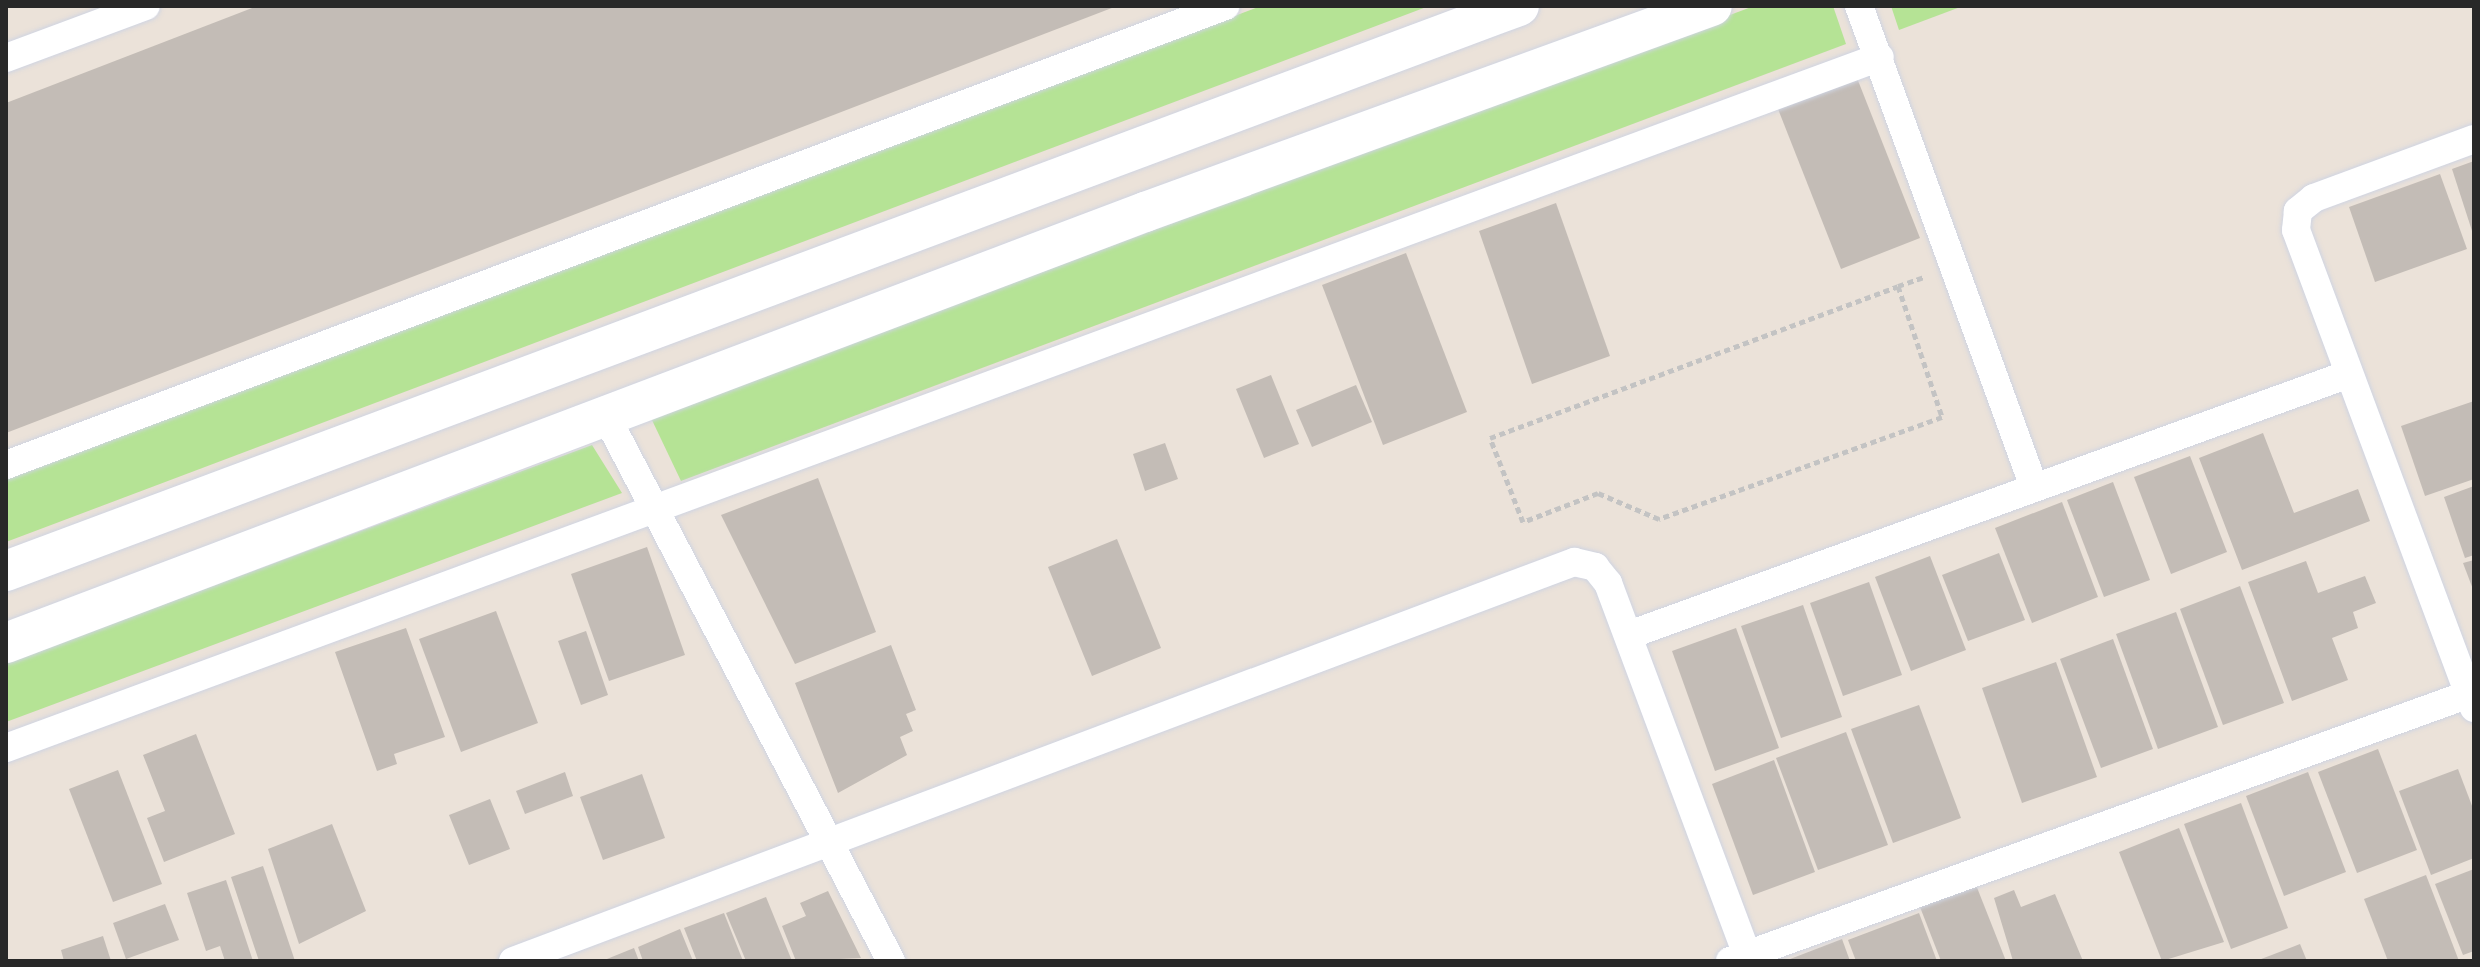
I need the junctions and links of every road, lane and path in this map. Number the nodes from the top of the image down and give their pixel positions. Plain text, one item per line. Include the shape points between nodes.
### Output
1 (146, 6) edge
2 (1225, 6) edge
3 (1519, 6) edge
4 (1712, 6) edge
5 (1859, 6) edge
6 (1880, 57) junction
7 (6, 58) edge
8 (2474, 139) edge
9 (1955, 266) junction
10 (1898, 286) junction
11 (2349, 374) junction
12 (606, 416) junction
13 (6, 465) edge
14 (2034, 487) junction
15 (653, 506) junction
16 (6, 571) edge
17 (1629, 635) junction
18 (6, 643) edge
19 (2471, 701) edge
20 (6, 748) edge
21 (831, 846) junction
22 (1742, 959) edge
23 (513, 961) edge
24 (891, 961) edge

1 - 7 street
2 - 13 street
3 - 16 street
4 - 12 street
5 - 6 street
6 - 9 street
6 - 15 street
8 - 11 street via 2314,198 2298,211 2296,230
9 - 10 path
9 - 14 street
10 - 10 path via 1490,438 1523,522 1598,493 1659,519 1942,417
11 - 14 street
11 - 19 street
12 - 15 street
12 - 18 street
14 - 17 street
15 - 20 street
15 - 21 street
17 - 21 street via 1608,583 1595,567 1574,562
17 - 22 street
19 - 22 street
21 - 23 street
21 - 24 street

